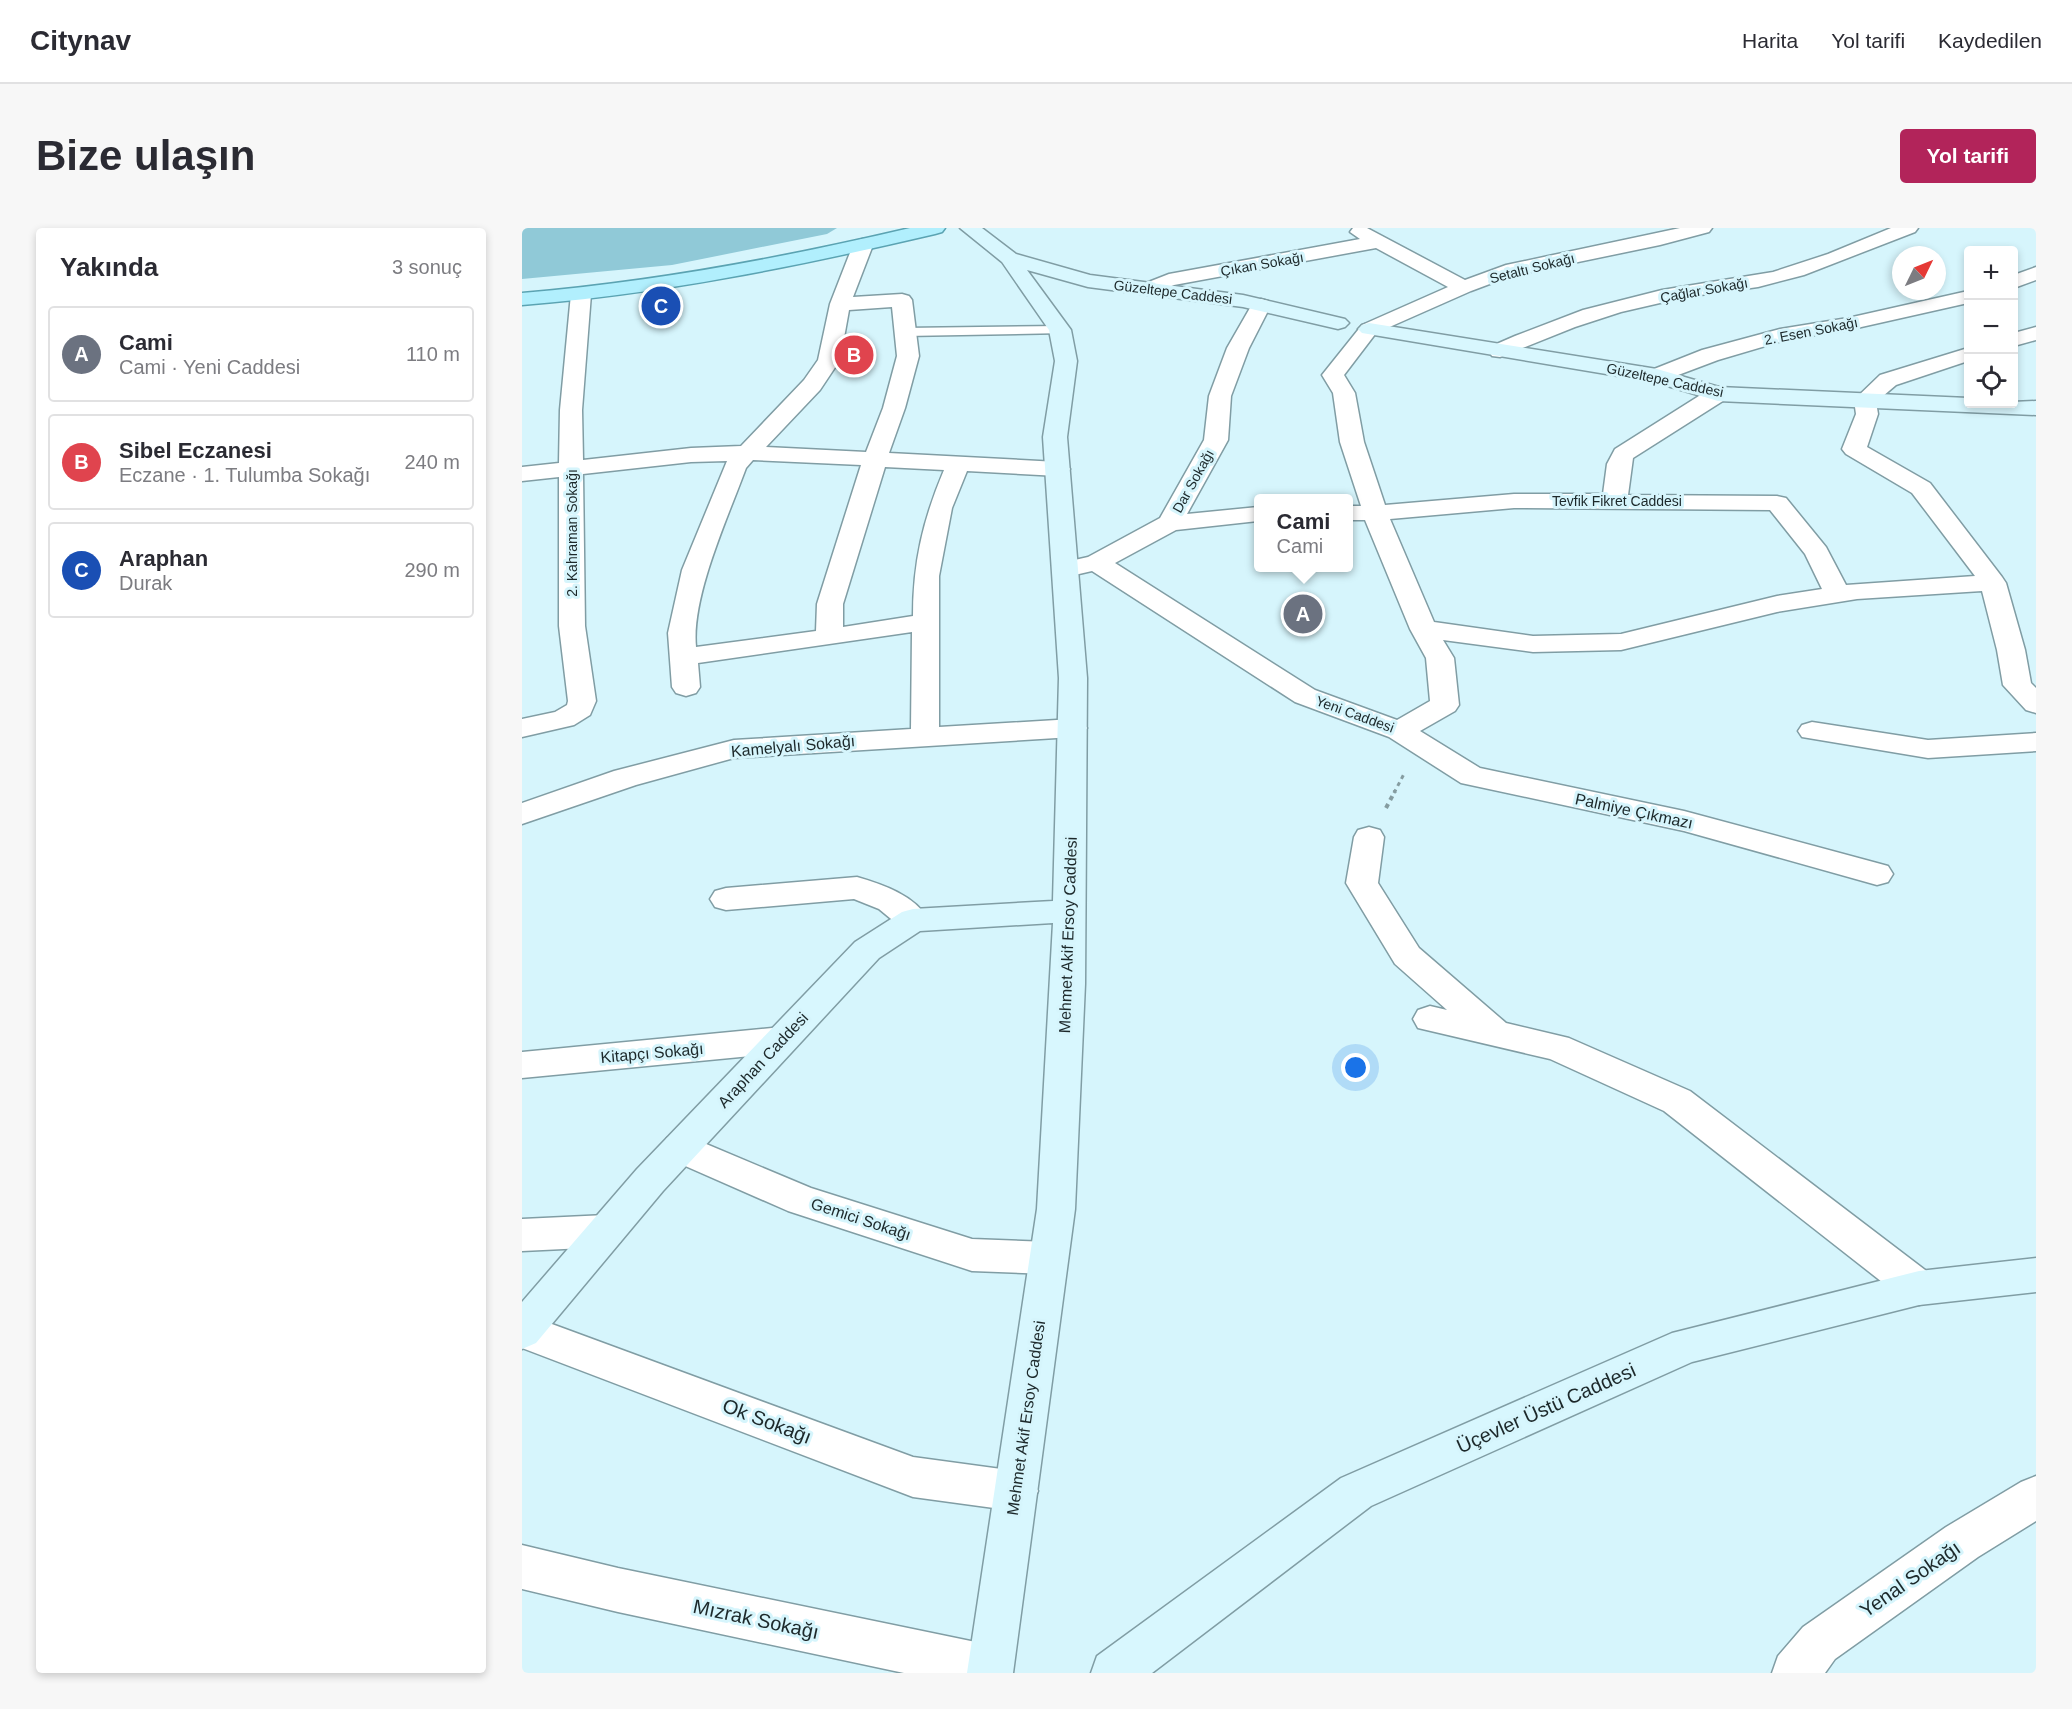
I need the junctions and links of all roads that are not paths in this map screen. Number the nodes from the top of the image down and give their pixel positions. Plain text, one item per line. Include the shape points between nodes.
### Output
1 (935, 228) edge
2 (970, 228) edge
3 (1353, 228) edge
4 (1702, 228) edge
5 (1908, 228) edge
6 (1377, 242) junction
7 (863, 245) junction
8 (1009, 258) junction
9 (2036, 273) edge
10 (2018, 280) edge
11 (1464, 287) junction
12 (1148, 288) junction
13 (581, 294) junction
14 (1964, 298) edge
15 (522, 299) edge
16 (840, 304) junction
17 (1261, 305) junction
18 (1338, 323) dead end
19 (1370, 329) junction
20 (1060, 330) junction
21 (905, 332) junction
22 (2036, 333) edge
23 (2018, 338) edge
24 (1500, 351) junction
25 (1964, 355) edge
26 (1657, 376) junction
27 (1718, 394) junction
28 (1865, 400) junction
29 (2036, 409) edge
30 (747, 453) junction
31 (875, 459) junction
32 (958, 465) junction
33 (572, 467) junction
34 (1058, 470) junction
35 (522, 474) edge
36 (1615, 500) junction
37 (1353, 513) edge
38 (1375, 513) junction
39 (1254, 514) edge
40 (1170, 523) junction
41 (1081, 566) junction
42 (1993, 583) junction
43 (1838, 594) junction
44 (926, 622) junction
45 (1423, 629) junction
46 (829, 637) junction
47 (684, 657) junction
48 (686, 687) dead end
49 (2035, 702) edge
50 (522, 728) edge
51 (1073, 728) junction
52 (1399, 731) junction
53 (1812, 731) dead end
54 (925, 737) junction
55 (2036, 742) edge
56 (522, 814) edge
57 (1369, 837) road end
58 (1877, 874) dead end
59 (726, 899) dead end
60 (1070, 911) junction
61 (913, 920) junction
62 (1430, 1019) dead end
63 (1497, 1033) junction
64 (782, 1040) junction
65 (522, 1065) edge
66 (680, 1148) junction
67 (606, 1231) junction
68 (522, 1235) edge
69 (1049, 1258) junction
70 (2036, 1275) edge
71 (1919, 1288) junction
72 (522, 1330) edge
73 (1016, 1491) junction
74 (2036, 1497) edge
75 (522, 1567) edge
76 (1128, 1670) edge
77 (990, 1671) edge
78 (1795, 1673) edge

1 - 7 main road
2 - 8 street, Mehmet Akif Ersoy Caddesi
3 - 6 street
4 - 11 street, Setaltı Sokağı via 1506,271
5 - 24 street, Çağlar Sokağı via 1826,262 1769,278 1685,291 1593,313
6 - 11 street
6 - 12 street, Çıkan Sokağı via 1169,280
7 - 13 main road via 713,277
7 - 16 street
8 - 12 street, Güzeltepe Caddesi via 1088,281
8 - 20 street, Mehmet Akif Ersoy Caddesi
9 - 10 street
11 - 19 street, Setaltı Sokağı
12 - 17 street, Güzeltepe Caddesi
13 - 15 main road
13 - 33 street, 2. Kahraman Sokağı via 571,410
14 - 26 street, 2. Esen Sokağı via 1848,324 1786,333 1710,355
16 - 21 street via 902,300
16 - 30 street via 829,360 812,385
17 - 18 street, Güzeltepe Caddesi
17 - 40 street, Dar Sokağı via 1238,348 1220,396 1216,440
19 - 24 street, Güzeltepe Caddesi
19 - 38 street, Yeni Caddesi via 1333,375 1344,393 1352,442
20 - 21 lane
20 - 34 street, Mehmet Akif Ersoy Caddesi via 1066,361 1055,438
21 - 31 street via 908,356
22 - 23 street
24 - 26 street, Güzeltepe Caddesi
25 - 28 street via 1888,380
26 - 27 street, Güzeltepe Caddesi
27 - 28 street, Güzeltepe Caddesi
27 - 36 street via 1623,454
28 - 29 street, Güzeltepe Caddesi
28 - 42 street via 1867,414 1854,449 1921,488
30 - 31 street
30 - 33 street
30 - 47 street via 735,466 695,570 681,633
31 - 32 street
31 - 46 street via 830,604
32 - 34 street
32 - 44 street via 940,508 926,576
33 - 35 street
33 - 50 street, 2. Kahraman Sokağı via 572,626 582,701 580,709 564,719
34 - 41 street, Mehmet Akif Ersoy Caddesi
36 - 38 street, Tevfik Fikret Caddesi via 1514,501
36 - 43 street, Tevfik Fikret Caddesi via 1777,502 1817,552
37 - 38 street, Tevfik Fikret Caddesi
38 - 45 street, Yeni Caddesi
39 - 40 street
40 - 41 street
41 - 51 street, Mehmet Akif Ersoy Caddesi via 1072,658
41 - 52 street, Yeni Caddesi via 1148,594 1305,696
42 - 43 street
42 - 49 street via 2017,686
43 - 45 street via 1777,604 1621,642 1533,644
44 - 46 street
44 - 54 street
45 - 52 street, Yeni Caddesi via 1440,658 1445,705
46 - 47 street
47 - 48 street
51 - 54 street, Kamelyalı Sokağı
51 - 60 street, Mehmet Akif Ersoy Caddesi
52 - 58 street, Palmiye Çıkmazı via 1471,776 1684,821
53 - 55 street via 1928,749
54 - 56 street, Kamelyalı Sokağı via 734,749 625,778
57 - 63 street via 1362,883 1407,956
59 - 61 street via 857,888 890,901
60 - 61 street
60 - 69 street, Mehmet Akif Ersoy Caddesi via 1056,1209
61 - 64 street, Araphan Caddesi via 867,951
62 - 63 street
63 - 71 street via 1557,1047 1677,1101
64 - 65 street, Kitapçı Sokağı
64 - 66 street, Araphan Caddesi
66 - 67 street, Araphan Caddesi
66 - 69 street, Gemici Sokağı via 801,1200 972,1255
67 - 68 street
67 - 72 street, Araphan Caddesi
69 - 73 street, Mehmet Akif Ersoy Caddesi
70 - 71 street, Üçevler Üstü Caddesi
71 - 76 street, Üçevler Üstü Caddesi via 1686,1346 1356,1492
72 - 73 street, Ok Sokağı via 913,1477
73 - 77 street, Mehmet Akif Ersoy Caddesi
74 - 78 street, Yenal Sokağı via 1962,1542 1819,1643
75 - 77 street, Mızrak Sokağı

